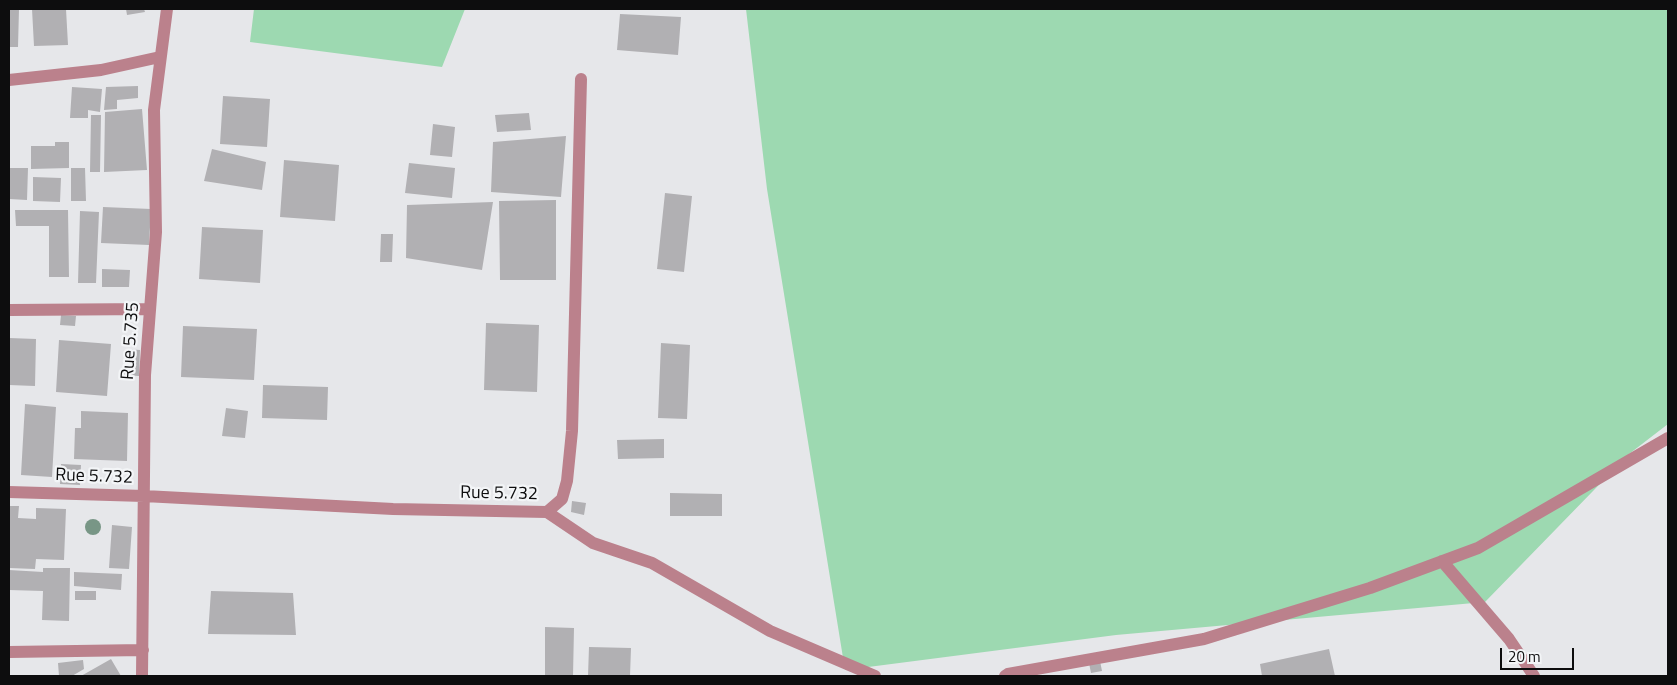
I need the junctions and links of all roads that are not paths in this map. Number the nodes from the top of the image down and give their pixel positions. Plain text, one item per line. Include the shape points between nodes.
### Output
1 (167, 9) edge
2 (160, 57) junction
3 (581, 78) dead end
4 (9, 80) edge
5 (150, 309) junction
6 (9, 310) edge
7 (1668, 438) edge
8 (9, 492) edge
9 (144, 496) junction
10 (547, 512) junction
11 (1442, 561) junction
12 (142, 650) junction
13 (9, 652) edge
14 (142, 676) edge
15 (875, 676) edge
16 (1005, 676) edge
17 (1534, 676) edge

1 - 2 street, Rue 5.735
2 - 4 street via 101,70
2 - 5 street, Rue 5.735 via 154,110 156,232
3 - 10 street, Rue 5.732 via 572,430 562,499
5 - 6 street
5 - 9 street, Rue 5.735 via 145,375
7 - 11 street via 1478,548
8 - 9 street, Rue 5.732
9 - 10 street, Rue 5.732 via 393,509
9 - 12 street, Rue 5.735
10 - 15 street via 593,543 652,563 770,631
11 - 16 street via 1370,588 1204,639
11 - 17 street via 1508,639
12 - 13 street
12 - 14 street, Rue 5.735

